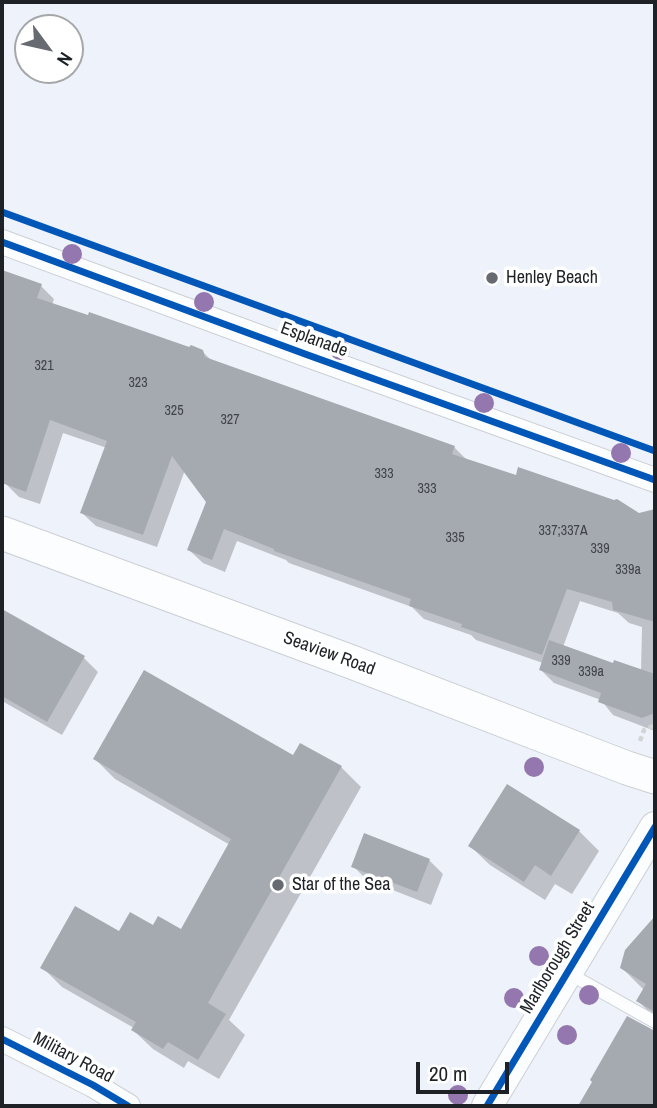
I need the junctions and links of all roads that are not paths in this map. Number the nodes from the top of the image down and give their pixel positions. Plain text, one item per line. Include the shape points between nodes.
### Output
1 (2, 242) edge
2 (655, 480) edge
3 (2, 533) edge
4 (646, 764) edge
5 (655, 827) edge
6 (568, 973) junction
7 (655, 1022) edge
8 (2, 1039) edge
9 (128, 1106) edge
10 (487, 1106) edge

1 - 2 street, Esplanade
3 - 4 main road, Seaview Road via 614,763
5 - 6 street, Marlborough Street
6 - 7 lane
6 - 10 street, Marlborough Street
8 - 9 street, Military Road

